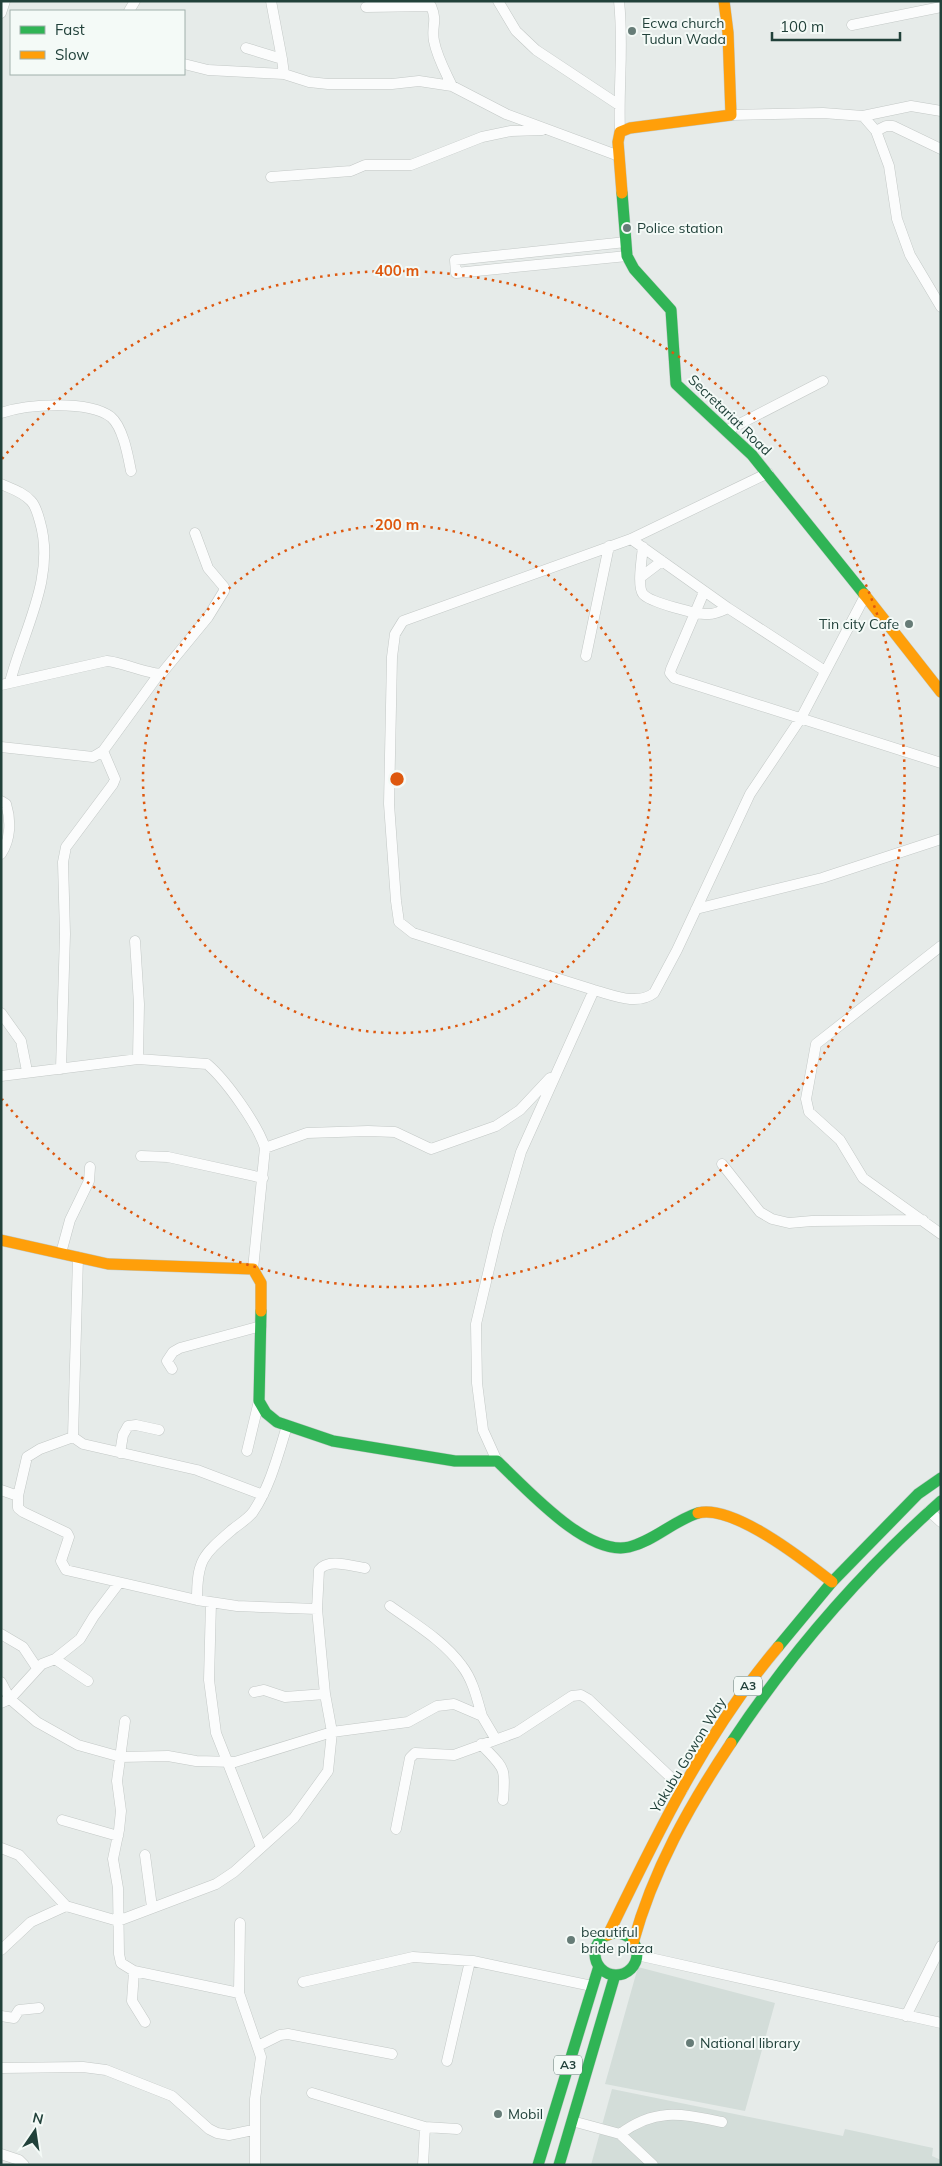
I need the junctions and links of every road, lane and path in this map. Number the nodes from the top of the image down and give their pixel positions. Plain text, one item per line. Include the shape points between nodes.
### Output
1 (5, 1) edge
2 (271, 1) edge
3 (498, 1) edge
4 (619, 1) edge
5 (724, 1) edge
6 (366, 7) dead end
7 (941, 7) edge
8 (1, 13) edge
9 (852, 24) dead end
10 (246, 48) dead end
11 (282, 59) junction
12 (185, 64) edge
13 (284, 74) junction
14 (452, 86) junction
15 (619, 105) junction
16 (911, 106) junction
17 (941, 111) edge
18 (731, 115) junction
19 (864, 116) junction
20 (941, 118) edge
21 (545, 130) junction
22 (876, 130) junction
23 (620, 132) junction
24 (941, 148) edge
25 (619, 156) junction
26 (271, 176) dead end
27 (626, 242) junction
28 (626, 256) junction
29 (941, 307) edge
30 (823, 380) dead end
31 (1, 413) edge
32 (726, 432) junction
33 (131, 471) dead end
34 (768, 472) junction
35 (1, 484) edge
36 (195, 533) dead end
37 (631, 539) junction
38 (609, 546) junction
39 (643, 547) junction
40 (662, 562) junction
41 (641, 577) junction
42 (704, 592) junction
43 (865, 596) junction
44 (728, 608) junction
45 (694, 612) junction
46 (586, 656) dead end
47 (825, 671) junction
48 (159, 674) junction
49 (5, 684) edge
50 (941, 692) edge
51 (801, 718) junction
52 (1, 746) edge
53 (103, 751) junction
54 (941, 763) edge
55 (1, 801) edge
56 (941, 839) edge
57 (1, 854) edge
58 (696, 910) junction
59 (135, 941) dead end
60 (941, 946) edge
61 (594, 990) junction
62 (1, 1014) edge
63 (138, 1059) junction
64 (61, 1069) junction
65 (27, 1071) junction
66 (556, 1072) junction
67 (1, 1076) edge
68 (265, 1148) junction
69 (141, 1156) dead end
70 (722, 1164) dead end
71 (90, 1167) dead end
72 (263, 1178) junction
73 (924, 1220) junction
74 (941, 1234) edge
75 (1, 1240) edge
76 (61, 1253) junction
77 (78, 1257) junction
78 (253, 1269) junction
79 (261, 1326) junction
80 (172, 1370) dead end
81 (259, 1401) junction
82 (287, 1426) junction
83 (159, 1430) dead end
84 (73, 1437) junction
85 (248, 1451) dead end
86 (120, 1453) junction
87 (497, 1461) junction
88 (941, 1478) edge
89 (1, 1490) edge
90 (263, 1495) junction
91 (18, 1496) junction
92 (941, 1501) edge
93 (929, 1511) junction
94 (941, 1522) edge
95 (365, 1568) dead end
96 (832, 1582) junction
97 (119, 1583) junction
98 (197, 1600) junction
99 (211, 1602) junction
100 (390, 1606) dead end
101 (317, 1609) junction
102 (1, 1634) edge
103 (55, 1659) junction
104 (37, 1668) junction
105 (88, 1681) dead end
106 (1, 1682) edge
107 (254, 1692) dead end
108 (325, 1694) junction
109 (6, 1701) edge
110 (482, 1716) junction
111 (125, 1721) dead end
112 (332, 1732) junction
113 (495, 1738) junction
114 (481, 1744) junction
115 (121, 1756) junction
116 (226, 1762) junction
117 (683, 1789) junction
118 (503, 1800) dead end
119 (62, 1820) dead end
120 (396, 1829) dead end
121 (118, 1836) junction
122 (261, 1847) junction
123 (1, 1848) edge
124 (146, 1855) dead end
125 (66, 1906) junction
126 (152, 1907) junction
127 (118, 1921) junction
128 (240, 1923) dead end
129 (608, 1935) junction
130 (633, 1942) junction
131 (941, 1946) edge
132 (1, 1950) edge
133 (636, 1955) junction
134 (470, 1961) junction
135 (599, 1966) junction
136 (134, 1971) junction
137 (615, 1975) junction
138 (303, 1982) dead end
139 (592, 1986) junction
140 (239, 1993) junction
141 (39, 2008) dead end
142 (1, 2016) edge
143 (906, 2016) junction
144 (145, 2022) dead end
145 (941, 2023) edge
146 (258, 2046) junction
147 (392, 2054) dead end
148 (448, 2061) dead end
149 (1, 2068) edge
150 (312, 2093) dead end
151 (572, 2121) junction
152 (722, 2122) dead end
153 (425, 2127) junction
154 (457, 2129) dead end
155 (254, 2130) junction
156 (620, 2134) junction
157 (1, 2154) edge
158 (24, 2165) edge
159 (255, 2165) edge
160 (423, 2165) edge
161 (538, 2165) edge
162 (559, 2165) edge
163 (653, 2165) edge

1 - 8 street
2 - 11 street
3 - 15 street via 516,31 536,50
4 - 15 street via 623,33
5 - 18 main road
6 - 14 street via 431,6 436,17 433,38
7 - 9 street
10 - 11 street
11 - 13 street
12 - 13 street via 208,70
13 - 14 street via 328,84 419,81
14 - 21 street
15 - 23 street
16 - 17 street
16 - 19 street
16 - 20 street via 916,112
18 - 19 street via 823,113
18 - 23 main road
19 - 22 street
21 - 25 street
21 - 26 street via 511,131 482,137 411,165 365,165 351,171
22 - 24 street via 893,126
22 - 29 street via 889,166 897,220 910,255
23 - 25 main road
25 - 27 main road
27 - 28 main road
27 - 28 street via 455,260 456,273
28 - 32 main road, Secretariat Road via 634,270 670,310 676,384
30 - 32 street
31 - 33 street via 60,405 98,409 112,418 126,445
32 - 34 main road, Secretariat Road
34 - 37 street
34 - 43 main road, Secretariat Road
35 - 49 street via 33,502 43,534 40,590
36 - 48 street via 208,568 224,591 208,617
37 - 38 street
37 - 39 street
38 - 46 street
38 - 61 street via 403,621 395,634 392,657 390,804 399,922 413,933
39 - 40 street
39 - 41 street
40 - 41 street
40 - 42 street
41 - 45 street via 642,593 652,600
42 - 44 street
42 - 45 street
43 - 47 street
43 - 50 main road, Secretariat Road
44 - 45 street via 707,615
44 - 47 street
45 - 51 street via 671,669 674,678
47 - 51 street
48 - 49 street via 107,661
48 - 53 street
51 - 54 street
51 - 58 street via 750,794
52 - 53 street via 87,758
53 - 64 street via 115,779 114,784 66,847 64,862
55 - 57 street via 9,812 9,837
56 - 58 street via 822,878
58 - 61 street via 654,992 648,997 639,1000
59 - 63 street
60 - 73 street via 816,1044 806,1099 809,1112 840,1140 863,1178
61 - 66 street
62 - 65 street via 21,1041
63 - 64 street
63 - 68 street via 207,1064 252,1122
64 - 65 street
65 - 67 street
66 - 68 street via 520,1110 496,1126 431,1149 395,1132 368,1131 306,1133
66 - 87 street via 521,1152 476,1324 477,1383 483,1430
68 - 72 street
69 - 72 street via 168,1157
70 - 73 street via 760,1212 772,1219 789,1223
71 - 76 street via 89,1181 70,1220
72 - 78 street
73 - 74 street
75 - 76 main road
76 - 77 main road
77 - 78 main road via 108,1264
77 - 84 street
78 - 79 main road via 261,1283
79 - 80 street via 180,1348 166,1361
79 - 81 main road
81 - 82 main road via 266,1413
81 - 85 street
82 - 87 main road via 334,1440 455,1461
82 - 90 street
83 - 86 street via 128,1426
84 - 86 street via 83,1444
84 - 91 street via 27,1457
86 - 90 street via 197,1470
87 - 96 main road via 556,1515 603,1544 616,1548 634,1545 697,1513 713,1511 737,1521 813,1566
88 - 96 main road, Yakubu Gowon Way / A3 via 918,1494
89 - 91 street
90 - 98 street via 252,1514 201,1560
91 - 97 street via 18,1508 23,1512 67,1533 69,1537 61,1561 66,1570
92 - 93 main road, A3
93 - 94 street
93 - 130 main road, A3 via 810,1632 735,1734 660,1864
95 - 101 street via 322,1566 318,1570
96 - 117 main road, Yakubu Gowon Way / A3 via 764,1663
97 - 98 street
97 - 103 street via 80,1639
98 - 99 street
99 - 101 street
99 - 116 street via 210,1688 216,1733
100 - 110 street via 448,1649 463,1666
101 - 108 street
102 - 104 street via 23,1647
103 - 104 street
103 - 105 street
104 - 109 street
106 - 109 street
107 - 108 street via 264,1690 284,1697
108 - 112 street
109 - 115 street via 78,1744
110 - 112 street via 454,1704 437,1706 408,1722
110 - 113 street
111 - 115 street
112 - 116 street
112 - 122 street via 328,1771 294,1818
113 - 114 street
113 - 117 street via 517,1732 572,1696 581,1695
114 - 118 street via 506,1775
114 - 120 street via 454,1755 415,1753 410,1758
115 - 116 street via 168,1756
115 - 121 street via 116,1781 121,1811
116 - 122 street
117 - 129 main road, Yakubu Gowon Way / A3
119 - 121 street
121 - 127 street via 113,1859 118,1888
122 - 126 street via 216,1884
123 - 125 street via 19,1855
124 - 126 street
125 - 127 street
125 - 132 street via 31,1922
126 - 127 street
127 - 136 street via 121,1963
128 - 140 street
129 - 130 main road via 624,1936
129 - 135 main road via 595,1951
130 - 133 main road
131 - 143 street
133 - 137 main road via 632,1967
133 - 143 street
134 - 138 street via 413,1957
134 - 139 street
134 - 148 street
135 - 137 main road
135 - 139 main road, A3
136 - 140 street
136 - 144 street via 132,2002
137 - 151 main road, A3
139 - 161 main road, A3
140 - 146 street
141 - 142 street via 19,2010 14,2018
143 - 145 street
146 - 147 street via 288,2034
146 - 155 street via 261,2057
149 - 155 street via 106,2070 166,2093 217,2133 229,2135
150 - 153 street
151 - 156 street
151 - 162 main road, A3
152 - 156 street via 679,2114 656,2116 636,2122
153 - 154 street
153 - 160 street
155 - 159 street
156 - 163 street
157 - 158 street

